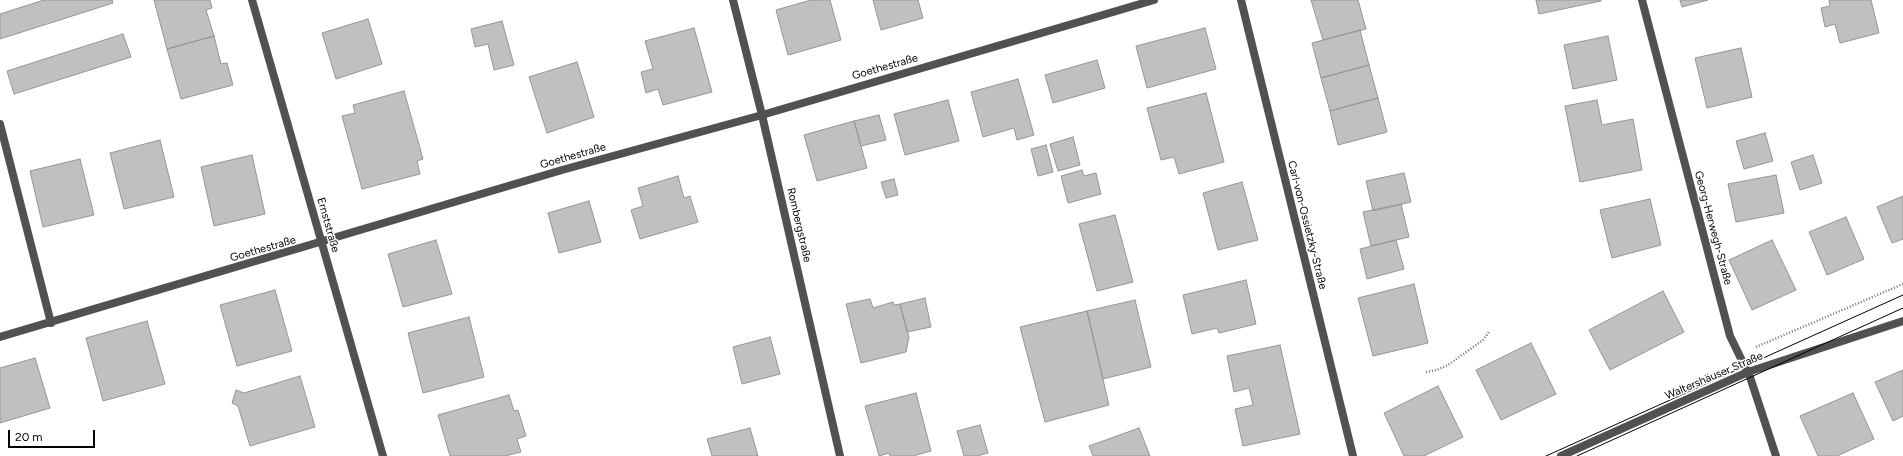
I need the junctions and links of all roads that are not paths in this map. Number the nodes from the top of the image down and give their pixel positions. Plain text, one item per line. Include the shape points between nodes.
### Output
1 (252, 0) edge
2 (733, 0) edge
3 (1154, 0) edge
4 (1241, 0) edge
5 (1642, 0) edge
6 (762, 114) junction
7 (0, 124) edge
8 (322, 243) junction
9 (1903, 321) edge
10 (51, 323) junction
11 (0, 337) edge
12 (1748, 372) junction
13 (383, 456) edge
14 (840, 456) edge
15 (1353, 456) edge
16 (1561, 456) edge
17 (1776, 456) edge

1 - 8 street, Ernststraße
2 - 6 street, Rombergstraße
3 - 6 street, Goethestraße
4 - 15 street, Carl-von-Ossietzky-Straße
5 - 12 street, Georg-Herwegh-Straße via 1730,336
6 - 8 street, Goethestraße via 562,170
6 - 14 street, Rombergstraße
7 - 10 street
8 - 10 street, Goethestraße
8 - 13 street, Ernststraße
9 - 12 street, Waltershäuser Straße
10 - 11 street, Goethestraße
12 - 16 street, Waltershäuser Straße
12 - 17 street, Georg-Herwegh-Straße

